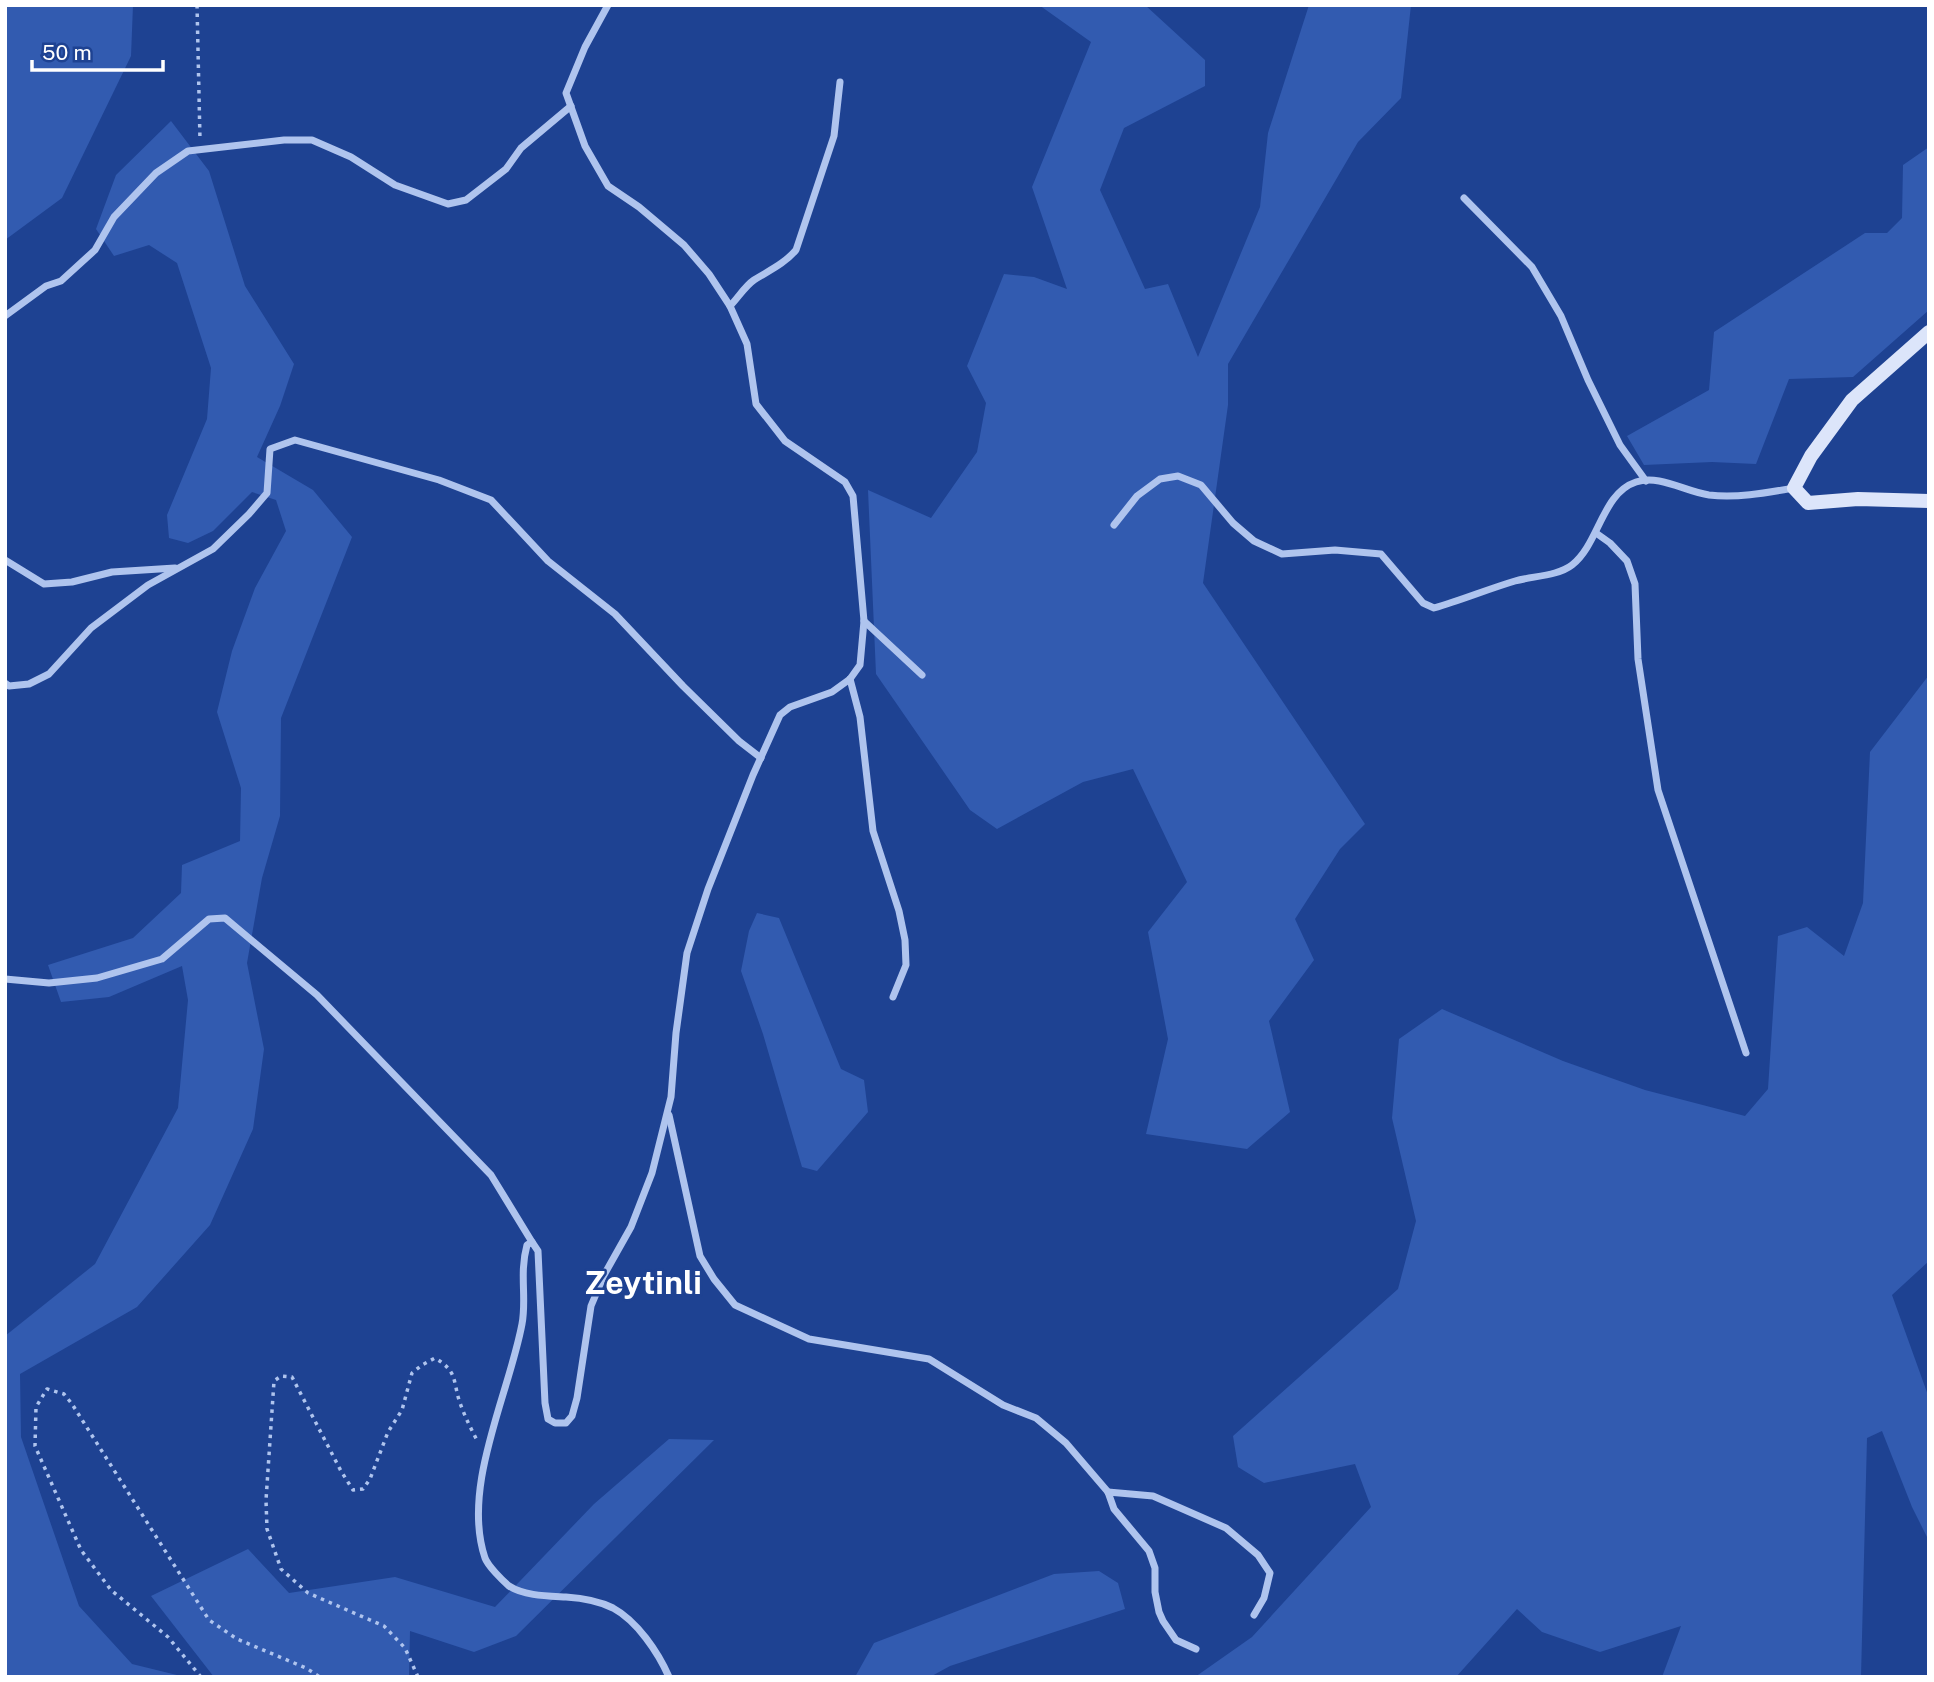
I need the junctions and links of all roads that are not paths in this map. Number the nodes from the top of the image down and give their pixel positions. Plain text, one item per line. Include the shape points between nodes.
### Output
1 (608, 5) edge
2 (840, 82) dead end
3 (571, 106) junction
4 (1464, 198) dead end
5 (730, 306) junction
6 (5, 316) edge
7 (1929, 332) edge
8 (1646, 481) junction
9 (1794, 488) junction
10 (1929, 501) edge
11 (1114, 526) dead end
12 (1596, 533) junction
13 (5, 560) edge
14 (179, 568) junction
15 (864, 621) junction
16 (922, 675) dead end
17 (850, 680) junction
18 (5, 683) edge
19 (761, 758) junction
20 (5, 979) edge
21 (893, 997) dead end
22 (1746, 1053) dead end
23 (668, 1111) junction
24 (531, 1242) junction
25 (1108, 1492) junction
26 (1254, 1615) dead end
27 (1196, 1649) dead end
28 (669, 1677) edge

1 - 3 street via 566,93
2 - 5 street via 834,136 796,250 753,281
3 - 5 street via 584,146 608,186 684,245
3 - 6 street via 521,148 506,169 466,200 448,204 395,185 351,157 312,140 188,151 156,173 114,217 95,250 61,281 46,286
4 - 8 street via 1532,267 1561,316 1620,446
5 - 15 street via 747,344 756,404 785,441 845,482 853,496
7 - 9 street via 1852,400
8 - 9 street via 1706,495 1750,496
8 - 12 street via 1624,487
9 - 10 street via 1808,503
11 - 12 street via 1137,496 1160,479 1178,476 1201,485 1254,541 1282,554 1335,550 1381,554 1423,603 1434,608 1570,566 1589,548
12 - 22 street via 1627,561 1635,584 1638,659 1658,790
13 - 14 street via 44,584 112,572
14 - 18 street via 91,628 49,674 29,684
14 - 19 street via 213,549 249,514 267,493 270,449 295,440 439,480 491,500 548,561 615,614 683,686
15 - 16 street
15 - 17 street via 860,665
17 - 19 street via 780,715
17 - 21 street via 860,717 873,831 905,940 906,965
19 - 23 street via 687,953
20 - 24 street via 49,983 97,978 162,959 209,919 225,918 317,995 491,1175
23 - 24 street via 648,1184 591,1306 576,1398 566,1423 548,1419 544,1403 538,1251
23 - 25 street via 700,1256 736,1305 808,1339 929,1359 1003,1405 1035,1418 1066,1443
24 - 28 street via 522,1264 523,1321 486,1457 478,1516 486,1560 510,1587 612,1608 638,1629
25 - 26 street via 1153,1496 1226,1528 1258,1555 1270,1573
25 - 27 street via 1114,1509 1149,1551 1163,1621 1176,1640

